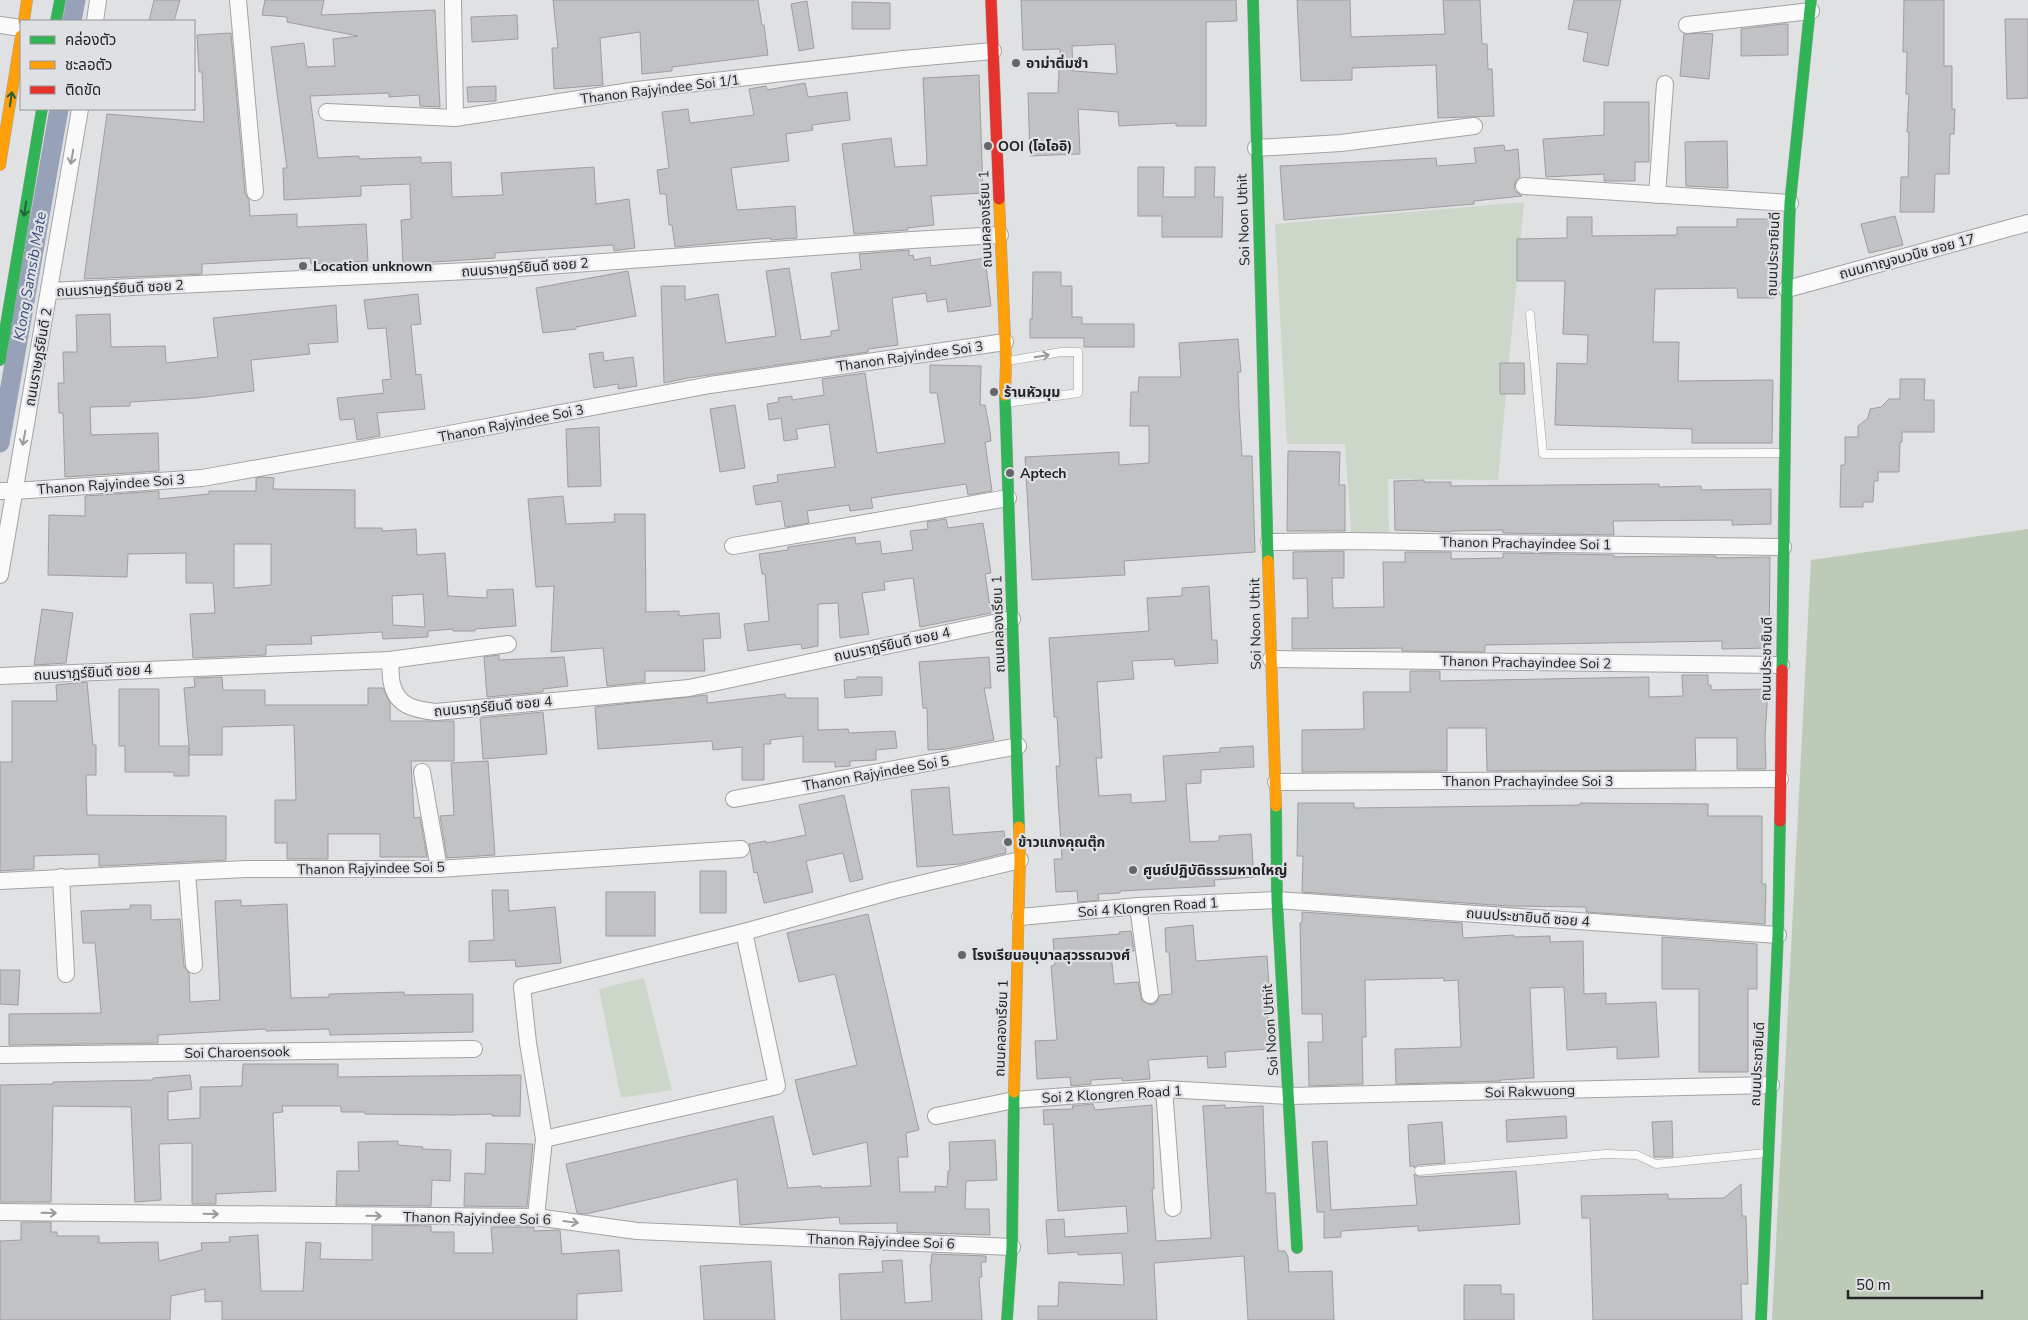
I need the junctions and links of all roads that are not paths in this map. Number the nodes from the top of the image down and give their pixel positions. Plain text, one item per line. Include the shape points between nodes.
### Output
1 (27, 0) edge
2 (60, 0) edge
3 (98, 0) edge
4 (238, 0) edge
5 (454, 0) edge
6 (991, 0) edge
7 (1253, 0) edge
8 (1811, 6) edge
9 (24, 20) edge
10 (56, 20) edge
11 (94, 20) edge
12 (1687, 24) dead end
13 (0, 25) edge
14 (20, 28) edge
15 (20, 42) edge
16 (993, 51) junction
17 (1665, 84) dead end
18 (42, 110) edge
19 (80, 110) edge
20 (328, 112) dead end
21 (455, 118) junction
22 (1474, 126) dead end
23 (1256, 148) junction
24 (1, 157) edge
25 (1524, 186) dead end
26 (255, 192) dead end
27 (1658, 195) junction
28 (1790, 203) junction
29 (2028, 223) edge
30 (1000, 235) junction
31 (1786, 289) junction
32 (49, 291) junction
33 (1530, 314) dead end
34 (1005, 342) junction
35 (0, 360) edge
36 (1006, 362) junction
37 (1005, 404) junction
38 (1784, 453) junction
39 (7, 491) edge
40 (1008, 498) junction
41 (1269, 542) junction
42 (734, 546) dead end
43 (2, 547) edge
44 (1783, 547) junction
45 (0, 575) edge
46 (1012, 619) junction
47 (508, 644) dead end
48 (1271, 659) junction
49 (390, 660) junction
50 (1781, 665) junction
51 (0, 676) edge
52 (1018, 746) junction
53 (422, 772) dead end
54 (1780, 779) junction
55 (1276, 782) junction
56 (734, 799) dead end
57 (741, 849) dead end
58 (1020, 860) junction
59 (439, 868) junction
60 (187, 872) junction
61 (61, 877) junction
62 (0, 881) edge
63 (1277, 900) junction
64 (1138, 906) junction
65 (1020, 917) junction
66 (744, 932) junction
67 (1778, 935) junction
68 (194, 965) dead end
69 (66, 974) dead end
70 (1150, 995) dead end
71 (474, 1049) dead end
72 (0, 1055) edge
73 (1771, 1085) junction
74 (1164, 1089) junction
75 (1290, 1096) junction
76 (1014, 1100) junction
77 (936, 1116) dead end
78 (544, 1139) junction
79 (1767, 1153) junction
80 (1418, 1170) dead end
81 (1173, 1208) dead end
82 (0, 1212) edge
83 (536, 1217) junction
84 (1012, 1247) junction
85 (1297, 1248) dead end
86 (1007, 1320) edge
87 (1761, 1320) edge

1 - 9 street
2 - 10 street
3 - 11 street
4 - 26 street
5 - 21 street
6 - 16 street, ถนนคลองเรียน 1
7 - 23 street, Soi Noon Uthit
8 - 12 street
8 - 28 street, ถนนประชายินดี
13 - 14 street
24 -> 15 street
16 - 21 street, Thanon Rajyindee Soi 1/1 via 647,89
16 - 30 street, ถนนคลองเรียน 1
17 - 27 street
18 -> 35 street
19 -> 32 street, ถนนราษฎร์ยินดี 2
20 - 21 street, Thanon Rajyindee Soi 1/1
22 - 23 street via 1341,142
23 - 41 street, Soi Noon Uthit
25 - 27 street
27 - 28 street
28 - 31 street, ถนนประชายินดี
29 - 31 street, ถนนกาญจนวนิช ซอย 17
30 - 32 street, ถนนราษฏร์ยินดี ซอย 2 via 490,270
30 - 34 street, ถนนคลองเรียน 1
31 - 38 street, ถนนประชายินดี
32 -> 39 street, ถนนราษฎร์ยินดี 2
33 - 38 lane via 1542,454
34 - 36 street, ถนนคลองเรียน 1
34 - 39 street, Thanon Rajyindee Soi 3 via 710,385 202,478
36 - 37 street, ถนนคลองเรียน 1
36 -> 37 lane via 1078,352 1078,393
37 - 40 street, ถนนคลองเรียน 1
38 - 44 street, ถนนประชายินดี
39 - 43 street, ถนนราษฎร์ยินดี 2
40 - 42 street
40 - 46 street, ถนนคลองเรียน 1
41 - 44 street, Thanon Prachayindee Soi 1
41 - 48 street, Soi Noon Uthit
43 - 45 street, ถนนราษฎร์ยินดี 2
44 - 50 street, ถนนประชายินดี
46 - 49 street, ถนนราฎร์ยินดี ซอย 4 via 689,688 436,712 416,710 404,704 392,684
46 - 52 street, ถนนคลองเรียน 1
47 - 49 street
48 - 50 street, Thanon Prachayindee Soi 2
48 - 55 street, Soi Noon Uthit
49 - 51 street, ถนนราฎร์ยินดี ซอย 4
50 - 54 street, ถนนประชายินดี
52 - 56 street, Thanon Rajyindee Soi 5
52 - 58 street, ถนนคลองเรียน 1
53 - 59 street
54 - 55 street, Thanon Prachayindee Soi 3
54 - 67 street, ถนนประชายินดี
55 - 63 street, Soi Noon Uthit
57 - 59 street, Thanon Rajyindee Soi 5
58 - 65 street, ถนนคลองเรียน 1
58 - 66 street via 895,890
59 - 60 street, Thanon Rajyindee Soi 5
60 - 61 street, Thanon Rajyindee Soi 5
60 - 68 street
61 - 62 street, Thanon Rajyindee Soi 5
61 - 69 street
63 - 64 street, Soi 4 Klongren Road 1
63 - 67 street, ถนนประชายินดี ซอย 4
63 - 75 street, Soi Noon Uthit
64 - 65 street, Soi 4 Klongren Road 1
64 - 70 street
65 - 76 street, ถนนคลองเรียน 1
66 - 78 street via 522,987
66 - 78 street via 777,1086
67 - 73 street, ถนนประชายินดี
71 - 72 street, Soi Charoensook
73 - 75 street, Soi Rakwuong
73 - 79 street, ถนนประชายินดี
74 - 75 street, Soi 2 Klongren Road 1
74 - 76 street, Soi 2 Klongren Road 1
74 - 81 street
75 - 85 street, Soi Noon Uthit
76 - 77 street, Soi 2 Klongren Road 1
76 - 84 street, ถนนคลองเรียน 1
78 - 83 street
79 - 80 lane via 1656,1164 1637,1156 1606,1154
79 - 87 street, ถนนประชายินดี
82 -> 83 street, Thanon Rajyindee Soi 6
83 -> 84 street, Thanon Rajyindee Soi 6 via 637,1231
84 - 86 street, ถนนคลองเรียน 1

